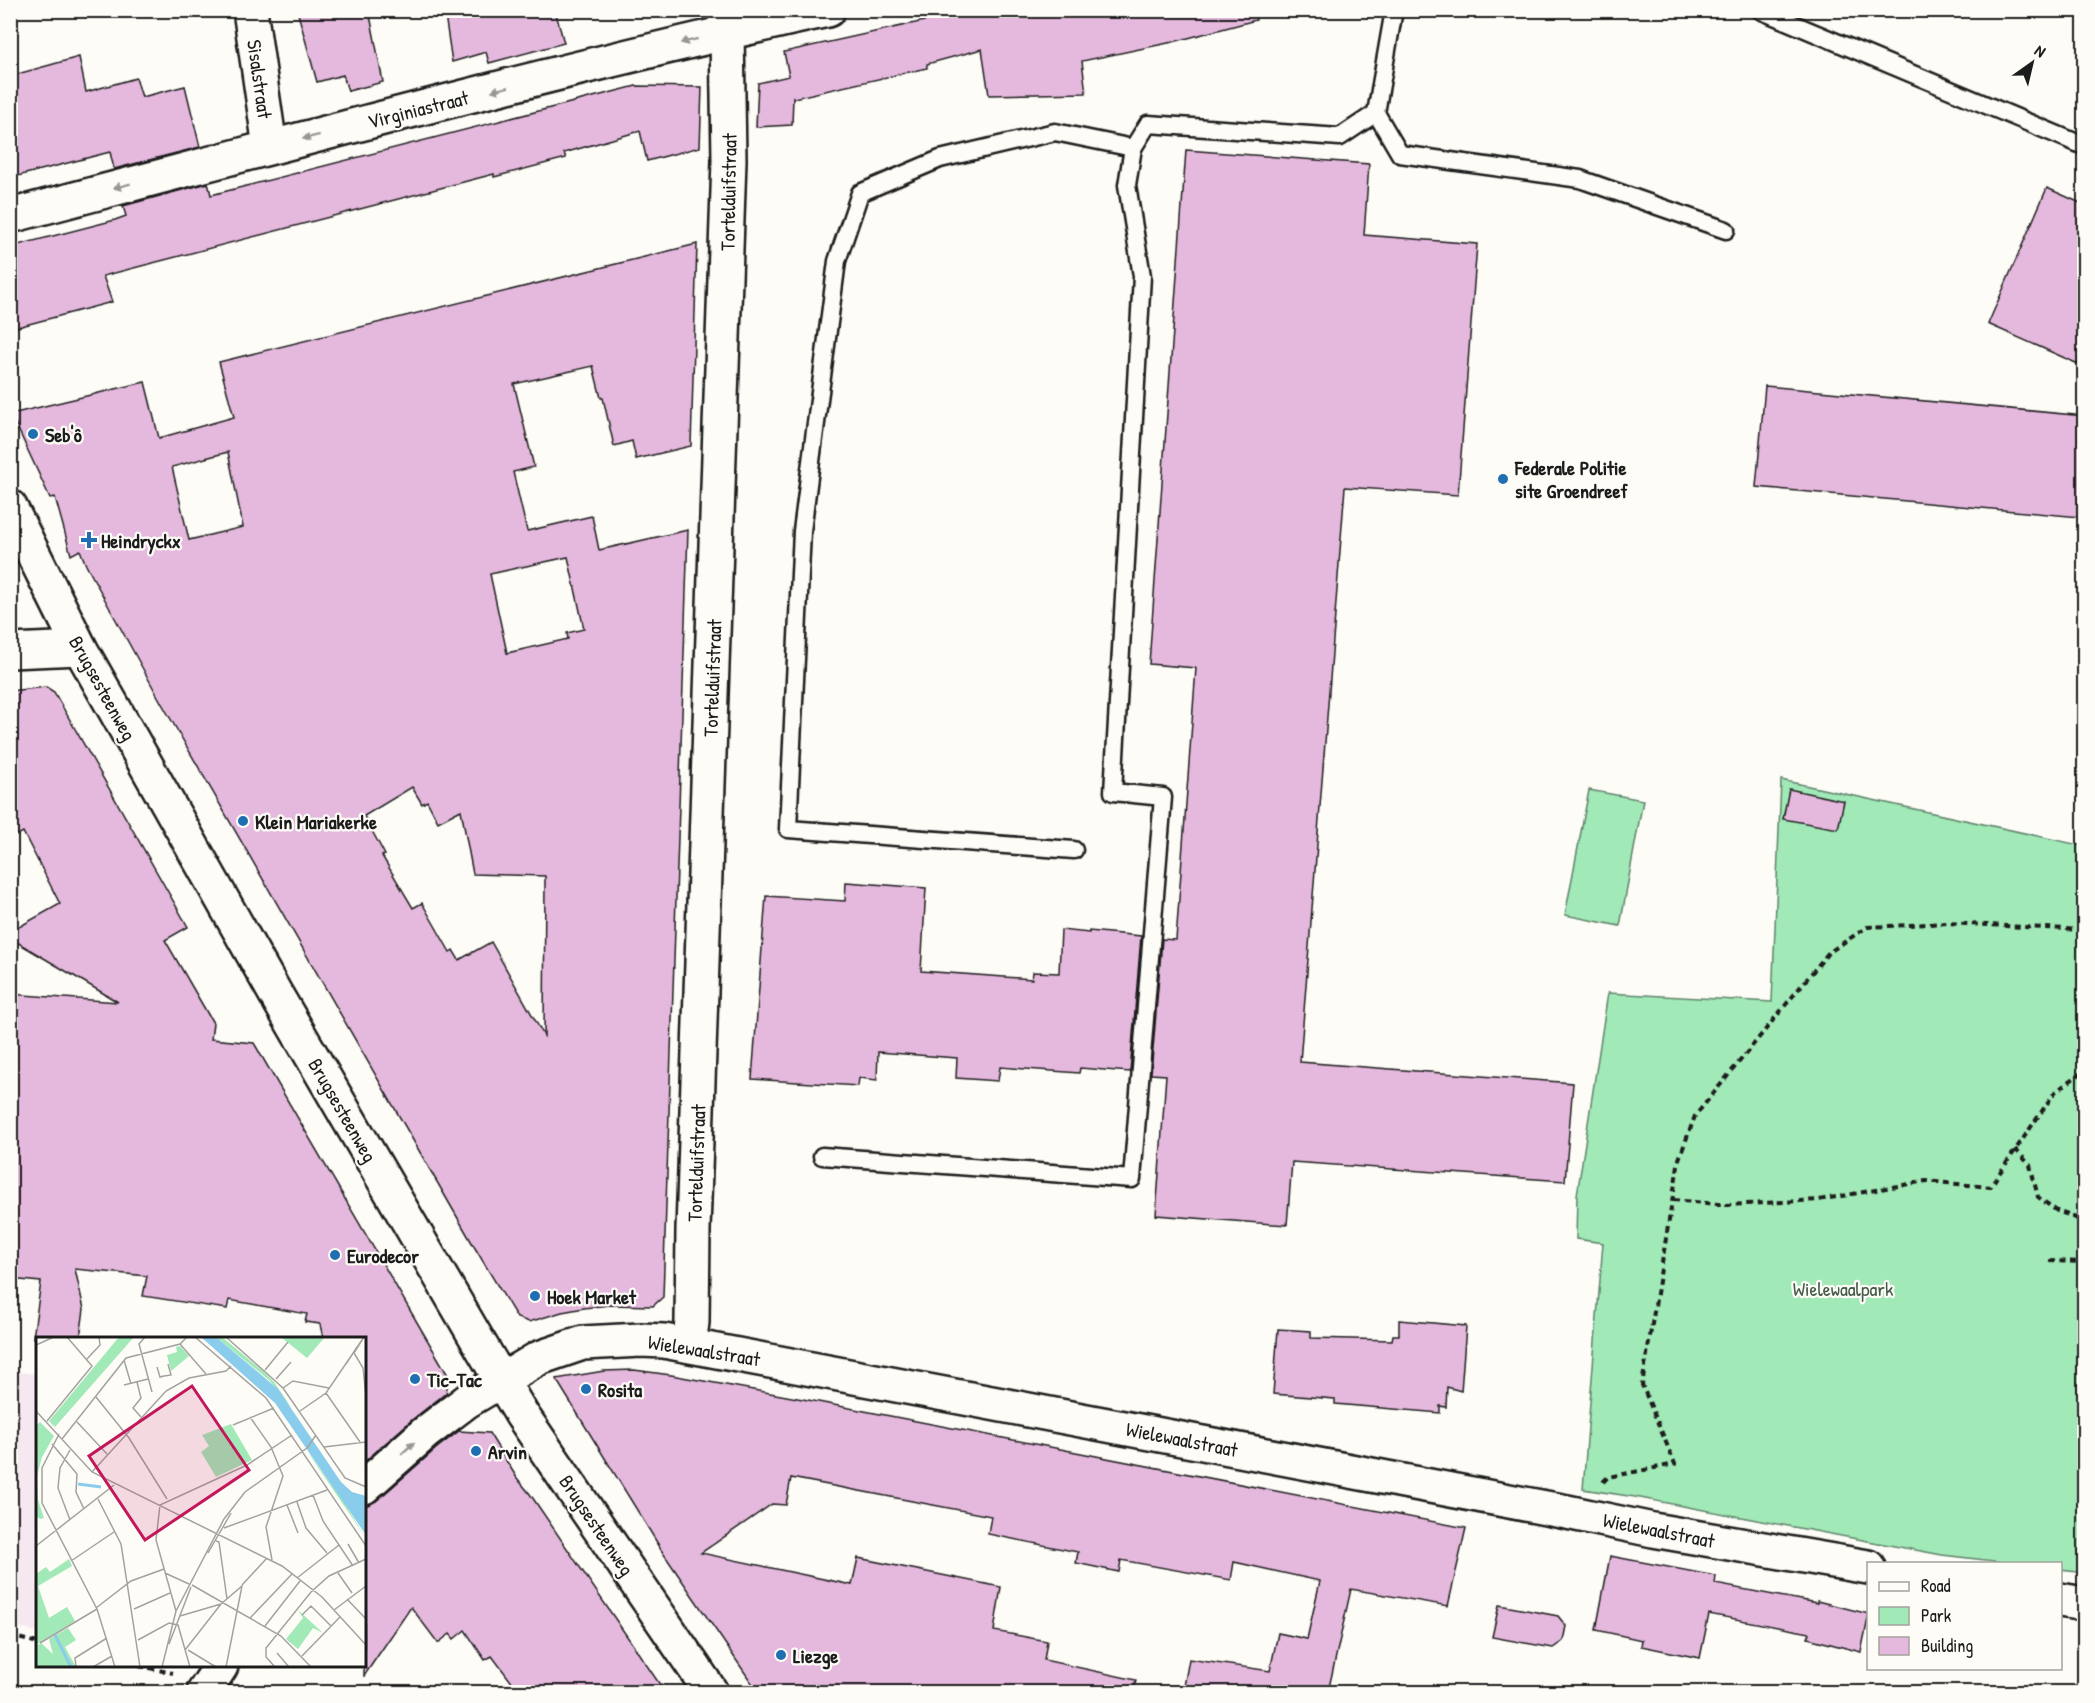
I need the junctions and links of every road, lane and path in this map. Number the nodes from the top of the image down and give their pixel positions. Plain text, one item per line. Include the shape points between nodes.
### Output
1 (250, 10) edge
2 (828, 10) edge
3 (1394, 10) edge
4 (1760, 10) edge
5 (726, 21) edge
6 (1376, 113) junction
7 (2085, 146) edge
8 (270, 147) junction
9 (1132, 148) junction
10 (10, 216) edge
11 (1726, 230) dead end
12 (10, 507) edge
13 (80, 648) junction
14 (10, 651) edge
15 (1074, 850) dead end
16 (2085, 930) edge
17 (2085, 1071) edge
18 (2014, 1149) junction
19 (822, 1156) dead end
20 (1673, 1200) junction
21 (2085, 1226) edge
22 (2049, 1261) dead end
23 (2085, 1262) edge
24 (689, 1345) junction
25 (501, 1380) junction
26 (366, 1485) edge
27 (1567, 1512) junction
28 (1867, 1567) edge
29 (2062, 1600) edge
30 (2085, 1604) edge
31 (10, 1636) edge
32 (36, 1642) edge
33 (220, 1667) edge
34 (204, 1692) edge
35 (711, 1692) edge

1 - 8 street, Sisalstraat
2 - 5 street, Virginiastraat
3 - 6 lane
4 - 7 lane
5 -> 8 street, Virginiastraat
5 - 24 street, Tortelduifstraat via 729,160
6 - 9 lane via 1340,137 1148,124
6 - 11 lane via 1400,154 1580,179
8 -> 10 street, Virginiastraat
9 - 15 lane via 1055,132 940,159 860,193 837,261 802,531 788,829
9 - 19 lane via 1127,185 1142,276 1113,792 1163,797 1132,1179
12 - 13 street, Brugsesteenweg
13 - 14 street
13 - 25 street, Brugsesteenweg via 281,1004
16 - 20 path via 1948,923 1867,927 1828,953 1695,1116 1679,1159
17 - 18 path via 2055,1092
18 - 20 path via 1990,1187 1926,1181 1819,1200 1728,1205
18 - 21 path via 2030,1165 2038,1197
20 - 27 path via 1642,1385 1675,1464 1608,1477
22 - 23 path
24 - 25 street, Wielewaalstraat via 641,1340 583,1343 539,1358
24 - 27 street, Wielewaalstraat
26 -> 25 street, Wielewaalstraat via 458,1407
25 - 35 street, Brugsesteenweg
27 - 28 street, Wielewaalstraat
29 - 30 street
31 - 32 path
33 - 34 street

